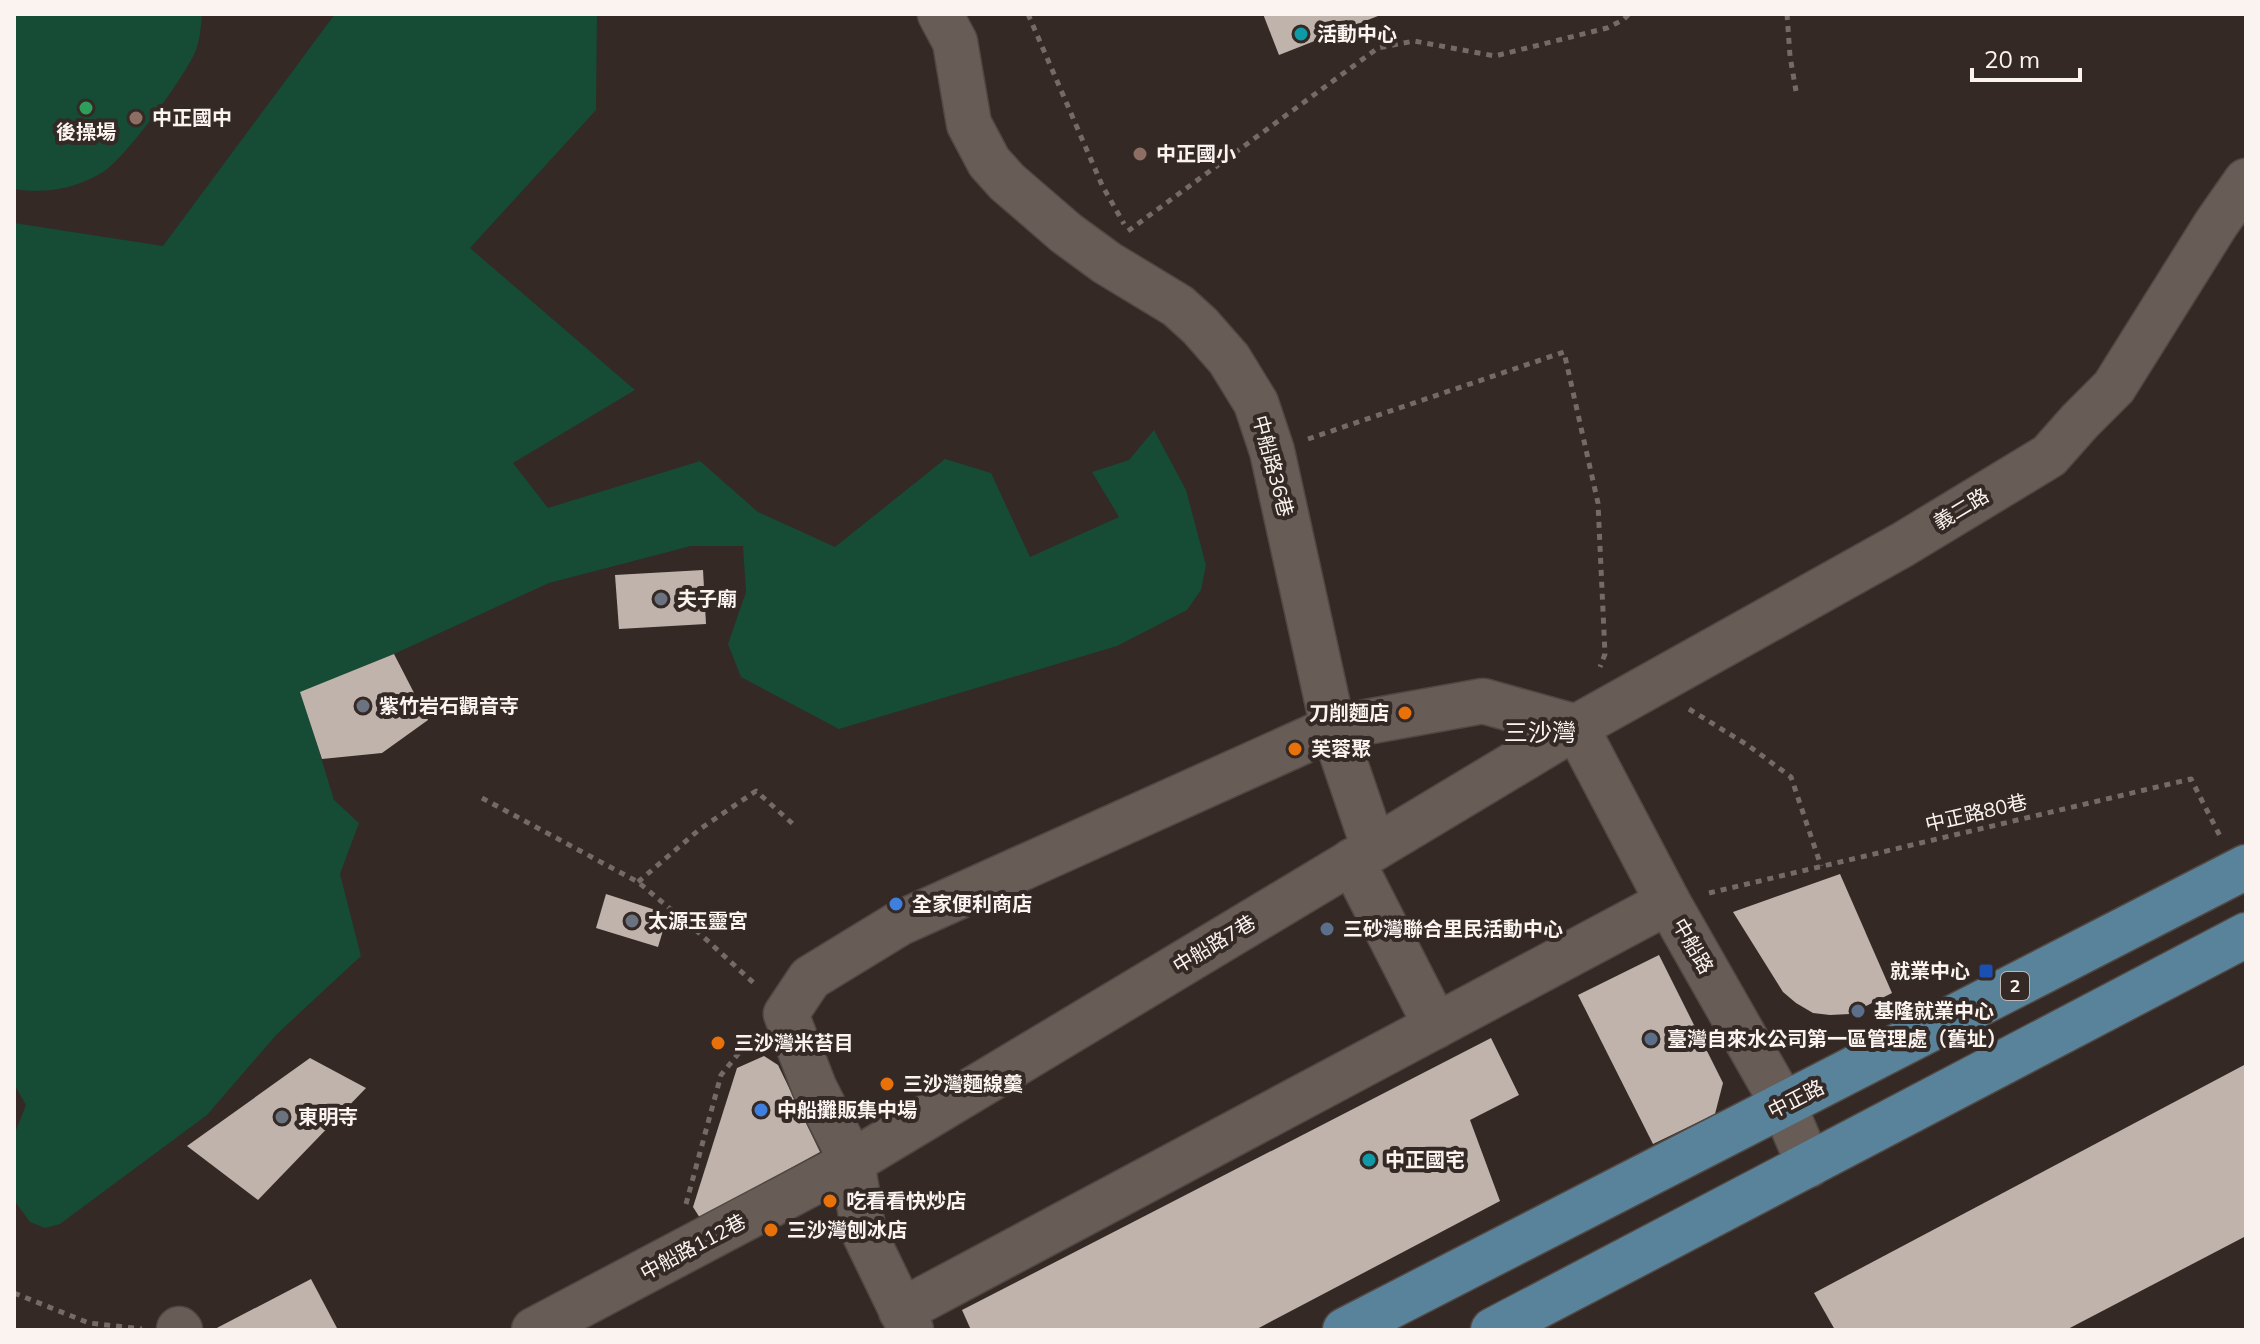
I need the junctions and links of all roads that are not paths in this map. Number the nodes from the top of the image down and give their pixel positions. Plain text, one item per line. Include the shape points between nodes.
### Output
1 (940, 14) edge
2 (2246, 181) edge
3 (1576, 727) junction
4 (1333, 728) junction
5 (1363, 855) junction
6 (2242, 869) edge
7 (1668, 902) junction
8 (2246, 935) edge
9 (1436, 1026) junction
10 (1784, 1106) junction
11 (852, 1162) junction
12 (1809, 1165) junction
13 (906, 1320) edge
14 (534, 1330) edge
15 (1345, 1330) edge
16 (1493, 1330) edge

1 - 4 street, 中船路36巷 via 955,42 969,124 989,162 1066,233 1178,306 1229,359 1256,403 1272,451
2 - 3 street, 義二路 via 2114,387 2049,456 1902,545
3 - 4 street via 1483,701
3 - 5 street, 中船路7巷
3 - 7 street, 中船路
4 - 5 street, 中船路36巷
4 - 11 street via 900,923 810,978 786,1014 814,1087
5 - 9 street, 中船路36巷
5 - 11 street, 中船路7巷
6 - 10 main road, 中正路 / 2
7 - 9 street
7 - 10 street, 中船路
8 - 12 main road
9 - 13 street
10 - 12 street, 中船路
10 - 15 main road, 中正路 / 2
11 - 13 street via 864,1233
11 - 14 street, 中船路112巷
12 - 16 main road

